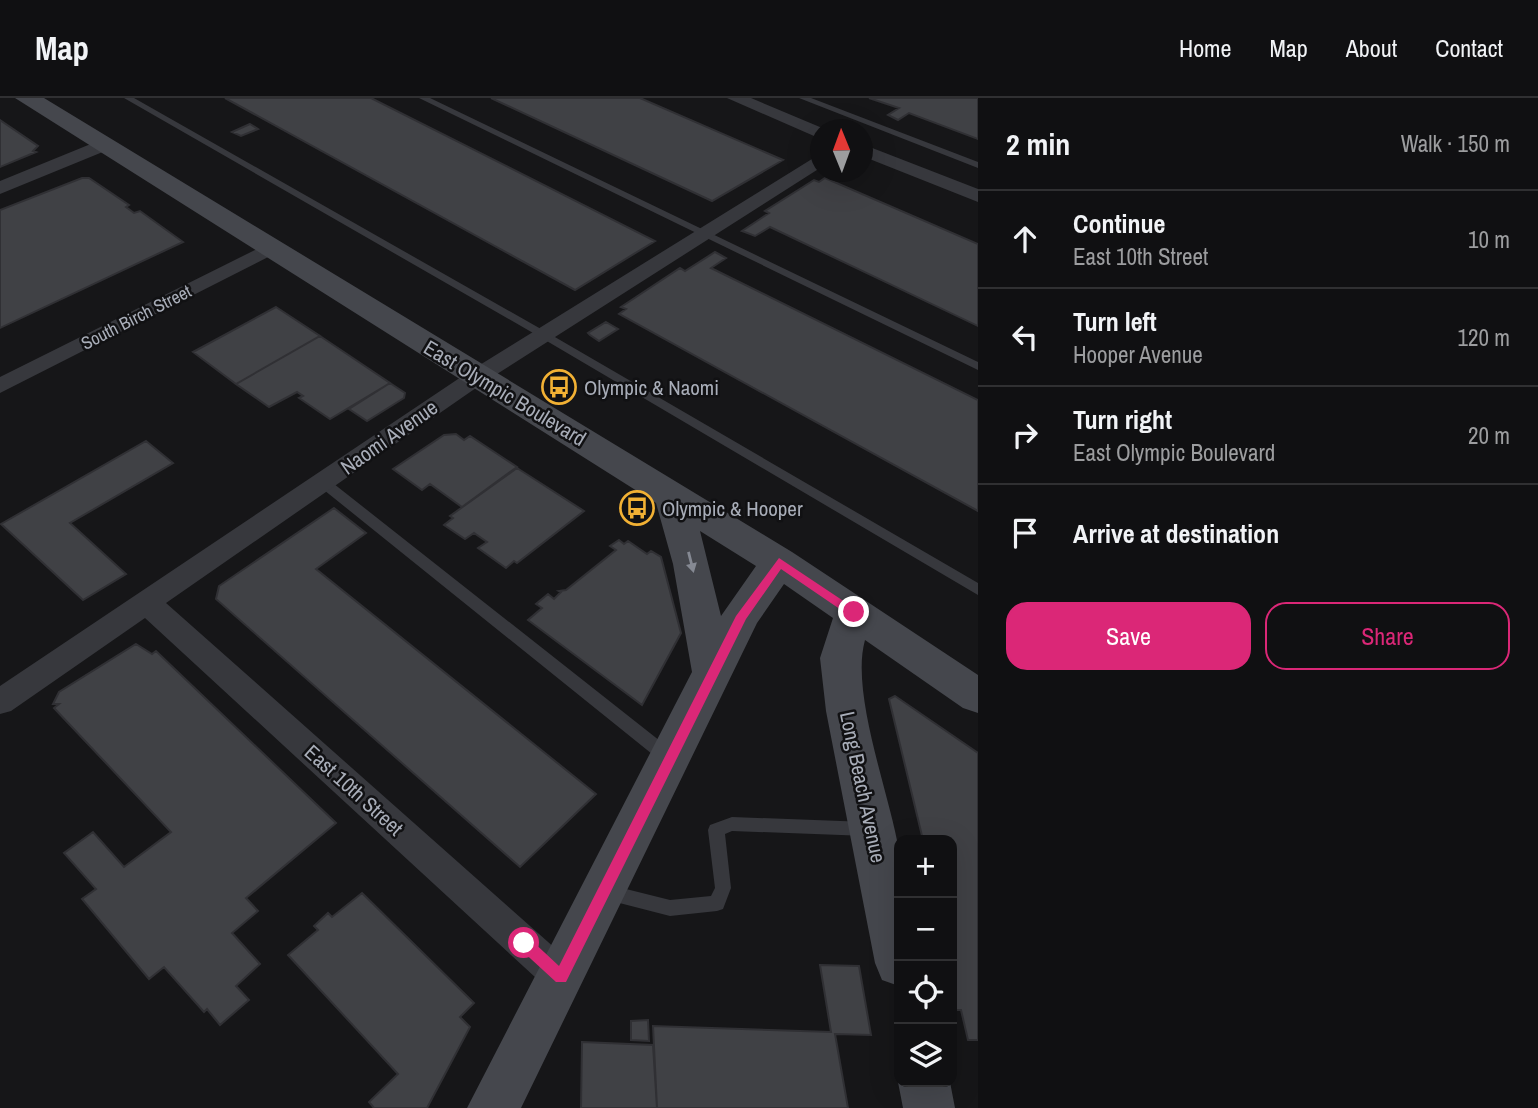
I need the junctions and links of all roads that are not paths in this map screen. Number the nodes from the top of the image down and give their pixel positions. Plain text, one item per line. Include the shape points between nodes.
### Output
1 (27, 98) edge
2 (128, 98) edge
3 (423, 98) edge
4 (736, 98) edge
5 (803, 98) edge
6 (857, 119) edge
7 (873, 125) edge
8 (810, 128) edge
9 (103, 145) junction
10 (873, 153) edge
11 (978, 165) edge
12 (810, 167) edge
13 (0, 188) edge
14 (978, 195) edge
15 (704, 235) junction
16 (271, 248) junction
17 (544, 335) junction
18 (978, 366) edge
19 (478, 376) junction
20 (0, 386) edge
21 (324, 483) junction
22 (672, 496) junction
23 (779, 562) junction
24 (978, 590) edge
25 (148, 604) junction
26 (854, 612) junction
27 (713, 674) junction
28 (978, 696) edge
29 (0, 702) edge
30 (671, 759) junction
31 (872, 829) junction
32 (604, 892) junction
33 (899, 961) edge
34 (561, 977) junction
35 (924, 1087) edge
36 (494, 1108) edge
37 (929, 1108) edge

1 - 9 main road, East Olympic Boulevard
2 - 17 lane
3 - 15 lane
4 - 8 street
5 - 6 lane
7 - 11 lane
9 - 13 street
9 - 16 main road, East Olympic Boulevard
10 - 14 street
12 - 15 street, Naomi Avenue
15 - 17 street, Naomi Avenue
15 - 18 lane
16 - 19 main road, East Olympic Boulevard
16 - 20 street, South Birch Street
17 - 19 street, Naomi Avenue
17 - 24 lane
19 - 21 street, Naomi Avenue
19 - 22 main road, East Olympic Boulevard
21 - 25 street, Naomi Avenue
21 - 30 lane
22 - 23 main road, East Olympic Boulevard
22 -> 27 main road via 692,564
23 - 26 main road, East Olympic Boulevard
23 - 27 main road via 741,616
25 - 29 street, Naomi Avenue
25 - 34 street, East 10th Street
26 - 28 main road, East Olympic Boulevard
26 - 31 main road, Long Beach Avenue via 840,658
27 - 30 main road
30 - 32 main road
31 - 32 lane via 732,824 716,830 723,888 717,903 670,908
31 - 33 main road, Long Beach Avenue
32 - 34 main road
34 - 36 main road
35 - 37 main road

